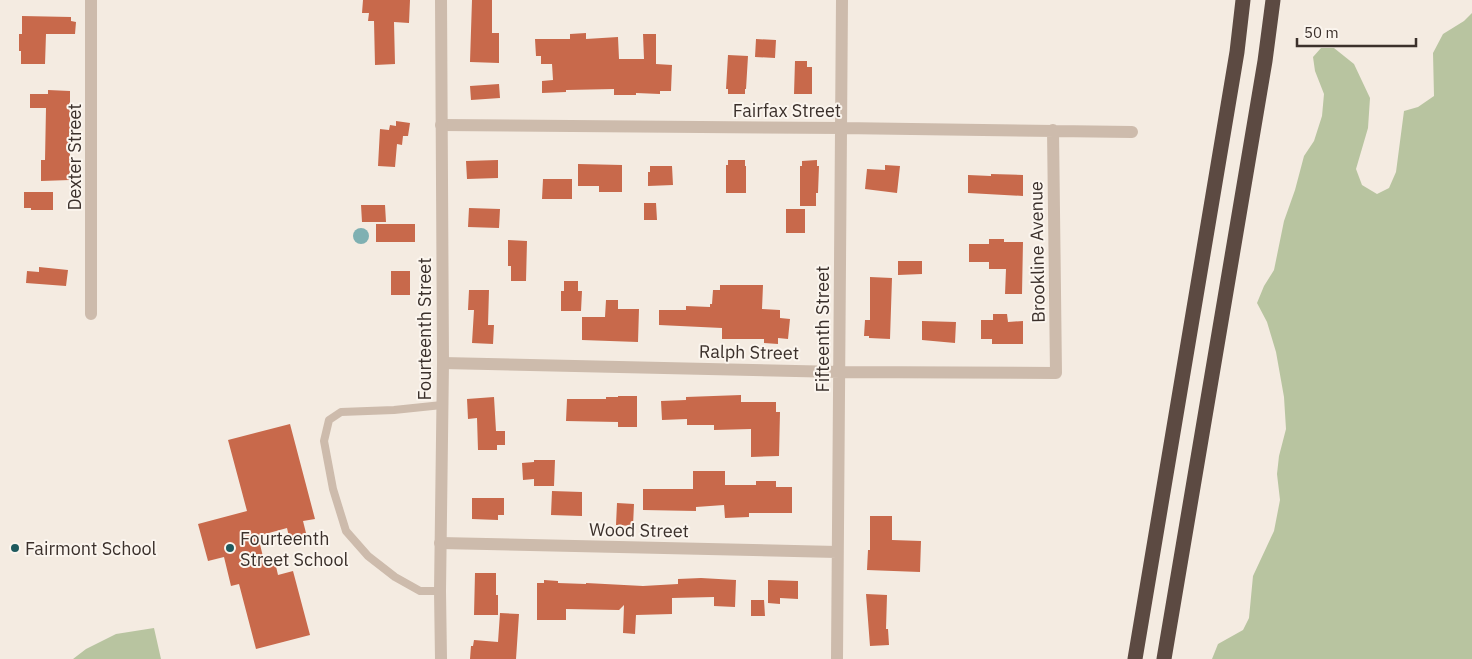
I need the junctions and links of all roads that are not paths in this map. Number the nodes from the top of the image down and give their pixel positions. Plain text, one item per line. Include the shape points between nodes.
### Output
1 (91, 0) edge
2 (441, 0) edge
3 (842, 0) edge
4 (1243, 0) edge
5 (1273, 0) edge
6 (441, 125) junction
7 (841, 128) junction
8 (1053, 130) junction
9 (1132, 132) dead end
10 (91, 314) dead end
11 (442, 363) junction
12 (840, 372) junction
13 (1056, 373) joint
14 (442, 405) junction
15 (440, 543) junction
16 (837, 552) junction
17 (440, 591) junction
18 (440, 659) edge
19 (837, 659) edge
20 (1135, 659) edge
21 (1164, 659) edge

1 - 10 street, Dexter Street
2 - 6 street, Fourteenth Street
3 - 7 street, Fifteenth Street
4 - 20 highway
5 - 21 highway
6 - 7 street, Fairfax Street
6 - 11 street, Fourteenth Street
7 - 8 street, Fairfax Street
7 - 12 street, Fifteenth Street
8 - 9 street, Fairfax Street
8 - 13 street, Brookline Avenue
11 - 12 street, Ralph Street
11 - 14 street, Fourteenth Street
12 - 13 street, Ralph Street
12 - 16 street, Fifteenth Street
14 - 15 street, Fourteenth Street
14 - 17 lane via 341,412 329,420 324,441 346,530 368,556 395,577 420,591
15 - 16 street, Wood Street
15 - 17 street, Fourteenth Street
16 - 19 street, Fifteenth Street
17 - 18 street, Fourteenth Street

